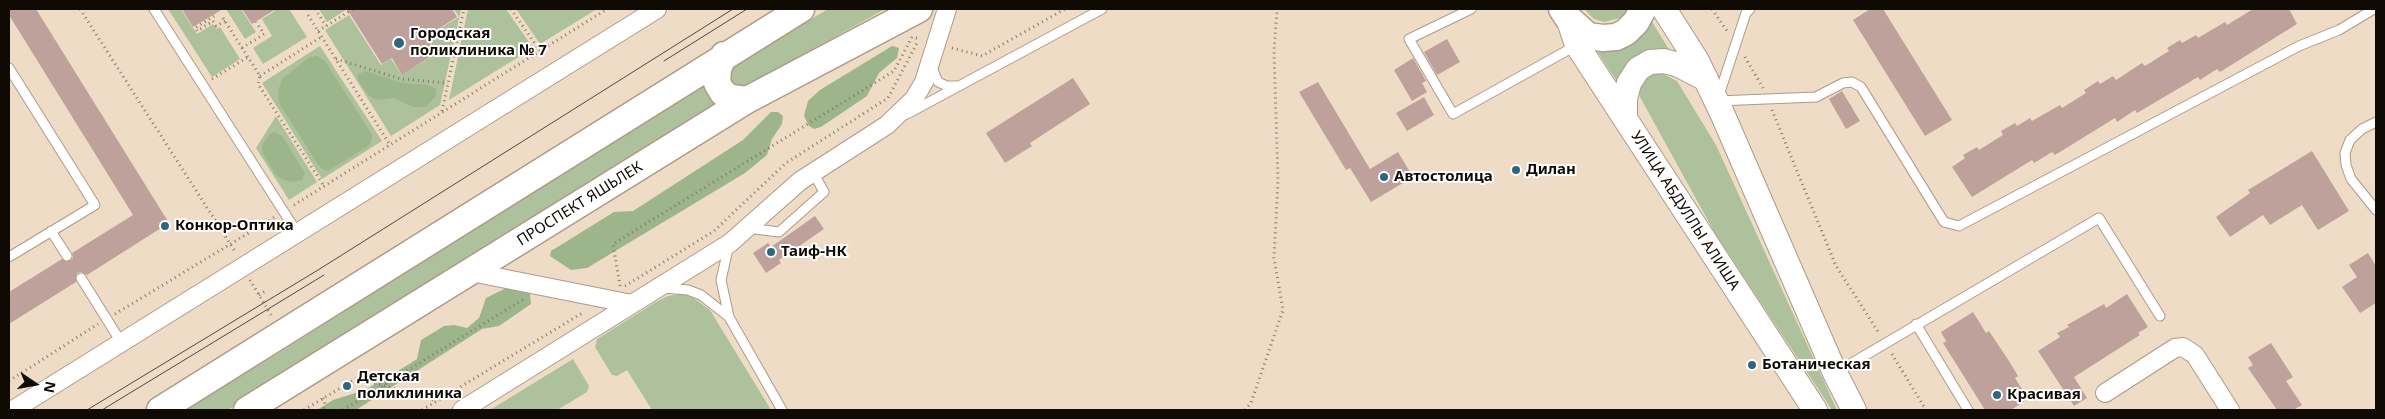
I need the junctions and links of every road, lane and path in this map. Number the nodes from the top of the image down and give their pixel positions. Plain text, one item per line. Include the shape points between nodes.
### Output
1 (80, 9) edge
2 (154, 9) edge
3 (315, 9) edge
4 (353, 9) edge
5 (464, 9) edge
6 (511, 9) edge
7 (607, 9) edge
8 (655, 9) edge
9 (801, 9) edge
10 (919, 9) edge
11 (947, 9) edge
12 (1065, 9) edge
13 (1102, 9) edge
14 (1277, 9) edge
15 (1471, 9) edge
16 (1642, 9) edge
17 (1664, 9) edge
18 (1712, 9) edge
19 (1750, 9) edge
20 (2374, 9) edge
21 (1565, 14) edge
22 (308, 15) dead end
23 (214, 16) dead end
24 (256, 22) dead end
25 (326, 26) junction
26 (318, 31) junction
27 (322, 37) junction
28 (928, 41) junction
29 (1736, 44) junction
30 (1577, 45) junction
31 (242, 48) junction
32 (540, 51) junction
33 (724, 55) junction
34 (248, 57) junction
35 (335, 59) junction
36 (930, 61) junction
37 (9, 68) edge
38 (260, 76) junction
39 (1706, 80) junction
40 (448, 83) junction
41 (203, 85) junction
42 (958, 86) junction
43 (1768, 99) junction
44 (747, 100) junction
45 (1717, 101) junction
46 (442, 112) junction
47 (1625, 116) junction
48 (2376, 122) edge
49 (887, 125) junction
50 (390, 145) junction
51 (813, 172) junction
52 (324, 186) junction
53 (288, 209) dead end
54 (2376, 210) edge
55 (277, 216) dead end
56 (747, 228) junction
57 (51, 231) junction
58 (298, 234) junction
59 (730, 242) junction
60 (232, 244) junction
61 (67, 256) dead end
62 (9, 257) edge
63 (243, 269) junction
64 (471, 272) junction
65 (81, 278) dead end
66 (659, 289) junction
67 (268, 290) dead end
68 (259, 295) junction
69 (527, 297) dead end
70 (632, 304) junction
71 (576, 308) dead end
72 (112, 316) dead end
73 (2160, 316) dead end
74 (729, 317) junction
75 (275, 321) dead end
76 (101, 323) dead end
77 (1916, 324) junction
78 (121, 342) junction
79 (1885, 343) junction
80 (1835, 373) junction
81 (9, 381) edge
82 (383, 385) junction
83 (2105, 392) dead end
84 (323, 398) junction
85 (437, 401) junction
86 (13, 410) edge
87 (160, 410) edge
88 (247, 410) edge
89 (304, 410) edge
90 (324, 410) edge
91 (343, 410) edge
92 (422, 410) edge
93 (462, 410) edge
94 (782, 410) edge
95 (1245, 410) edge
96 (1815, 410) edge
97 (1854, 410) edge
98 (1926, 410) edge
99 (1968, 410) edge
100 (2230, 410) edge

1 - 60 path
2 - 41 lane
3 - 25 path
4 - 25 path
5 - 40 path
6 - 32 path
7 - 32 path
8 - 58 street
9 - 33 main road
10 - 44 main road, ПРОСПЕКТ ЯШЬЛЕК
11 - 28 street
12 - 28 path via 982,56
13 - 42 lane
14 - 95 path via 1274,51 1278,180 1274,258 1283,310 1251,403
15 - 30 lane via 1409,39 1453,114
16 - 21 main road via 1626,32 1603,38 1588,36
17 - 39 main road
18 - 29 path
19 - 29 lane
20 - 43 lane via 1959,226 1944,222 1861,87 1852,82 1843,83 1816,96
21 - 30 main road, УЛИЦА АБДУЛЛЫ АЛИША
22 - 26 path
23 - 31 path via 196,28 197,31 213,21 216,26 224,20
24 - 31 path via 264,34
25 - 26 path
26 - 27 path
27 - 35 path
27 - 38 path
28 - 28 path via 888,98 786,163 714,231 620,289 613,244 894,71 912,37
28 - 36 street
29 - 43 path
29 - 45 lane
30 - 47 main road, УЛИЦА АБДУЛЛЫ АЛИША
31 - 34 path
32 - 46 path
33 - 44 main road via 718,69 717,84 731,98
33 - 87 main road
34 - 38 path
34 - 41 path
35 - 40 path via 401,79
35 - 50 path
36 - 42 lane via 938,82
36 - 49 street via 924,82 914,99
37 - 57 lane via 95,205
38 - 52 path via 258,84
39 - 45 main road
39 - 47 main road via 1679,65 1650,62 1638,69 1629,83
40 - 46 path
41 - 58 lane
42 - 49 lane
43 - 45 lane
43 - 79 path via 1836,266
44 - 64 main road, ПРОСПЕКТ ЯШЬЛЕК
45 - 80 main road
46 - 50 path
47 - 96 main road, УЛИЦА АБДУЛЛЫ АЛИША
48 - 54 lane via 2350,140 2345,153 2351,178
49 - 51 street
50 - 52 path
51 - 56 street
51 - 56 lane via 824,192 779,232
52 - 53 path
55 - 60 path
56 - 59 street
57 - 61 lane
57 - 62 lane
58 - 63 street
59 - 66 street
59 - 74 lane via 721,280
60 - 63 path
60 - 72 path
63 - 68 path
63 - 78 street
64 - 70 street
64 - 88 main road, ПРОСПЕКТ ЯШЬЛЕК
65 - 78 lane
66 - 70 street
66 - 74 lane via 673,287 701,295
67 - 68 path
68 - 75 path
69 - 82 path
70 - 93 street
71 - 85 path via 586,310
73 - 77 lane via 2099,218
74 - 94 lane
76 - 81 path
77 - 79 lane
77 - 99 lane
78 - 86 street
79 - 80 lane
79 - 98 path
80 - 97 main road
82 - 84 path via 356,378
82 - 85 path
82 - 91 path
83 - 100 street via 2176,348 2183,347 2195,354
84 - 89 path
84 - 90 path via 326,402
85 - 92 path

